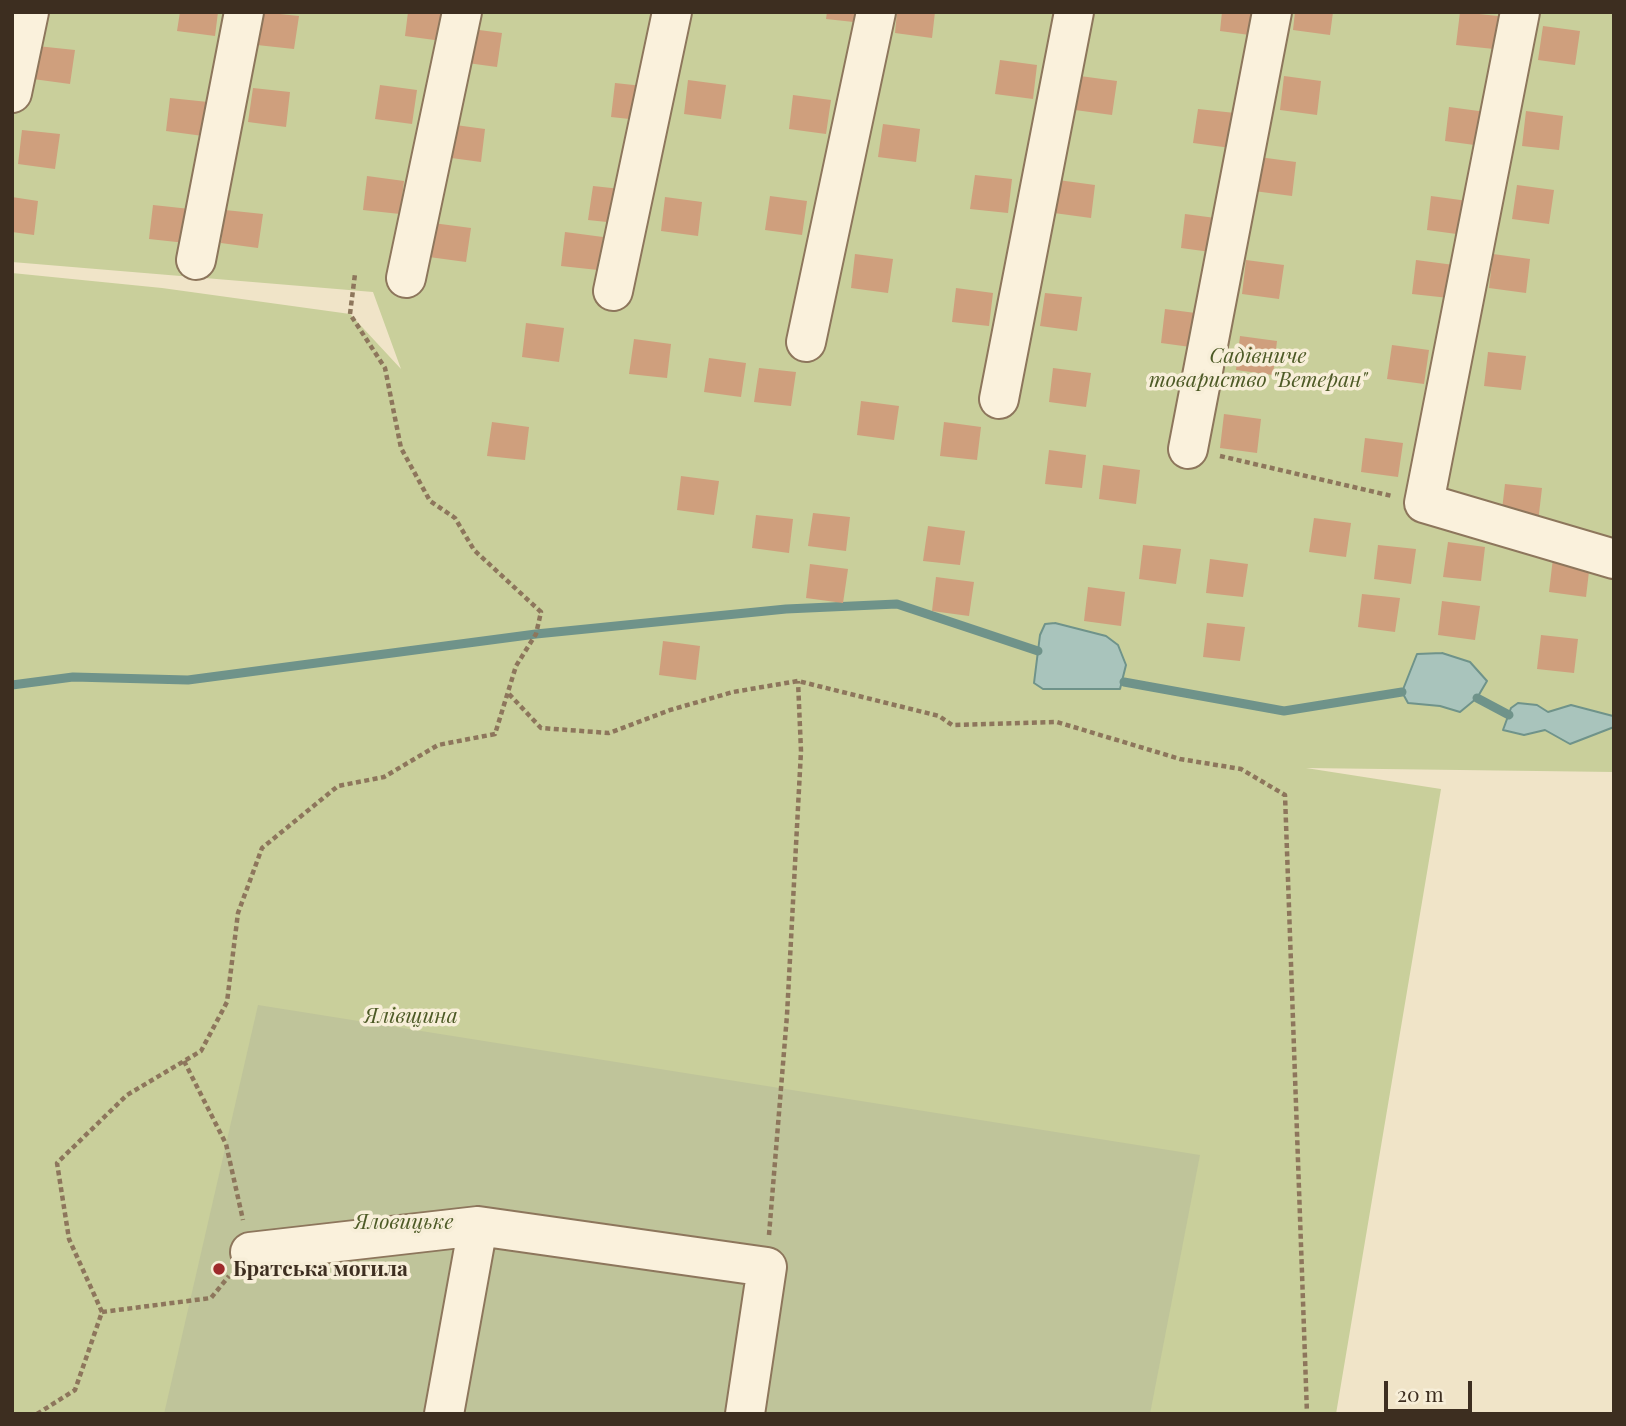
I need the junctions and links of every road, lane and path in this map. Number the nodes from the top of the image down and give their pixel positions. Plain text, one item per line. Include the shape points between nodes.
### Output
1 (29, 12) edge
2 (244, 12) edge
3 (463, 12) edge
4 (672, 12) edge
5 (876, 12) edge
6 (1074, 12) edge
7 (1272, 12) edge
8 (1520, 12) edge
9 (12, 93) edge
10 (196, 260) dead end
11 (355, 274) dead end
12 (406, 278) dead end
13 (613, 291) dead end
14 (806, 342) dead end
15 (999, 399) dead end
16 (1188, 449) joint
17 (1424, 503) junction
18 (1614, 559) edge
19 (798, 681) junction
20 (509, 694) junction
21 (184, 1061) junction
22 (478, 1226) junction
23 (250, 1252) junction
24 (767, 1267) junction
25 (102, 1312) junction
26 (37, 1414) edge
27 (444, 1414) edge
28 (745, 1414) edge
29 (1307, 1414) edge

1 - 9 street
2 - 10 street
3 - 12 street
4 - 13 street
5 - 14 street
6 - 15 street
7 - 16 street
8 - 17 street
11 - 20 path via 350,314 385,368 401,448 430,501 455,518 474,550 541,612 536,634 516,666
16 - 17 path
17 - 18 street
19 - 20 path via 733,692 609,733 541,728
19 - 24 path via 801,751 789,988
19 - 29 path via 939,716 952,725 1057,722 1180,759 1241,769 1285,795
20 - 21 path via 495,734 438,745 384,777 338,786 262,848 237,913 226,1002 201,1051
21 - 23 path via 226,1144
21 - 25 path via 127,1095 57,1163 69,1239
22 - 23 street
22 - 24 street
22 - 27 street
23 - 25 path via 211,1298
24 - 28 street
25 - 26 path via 75,1390

